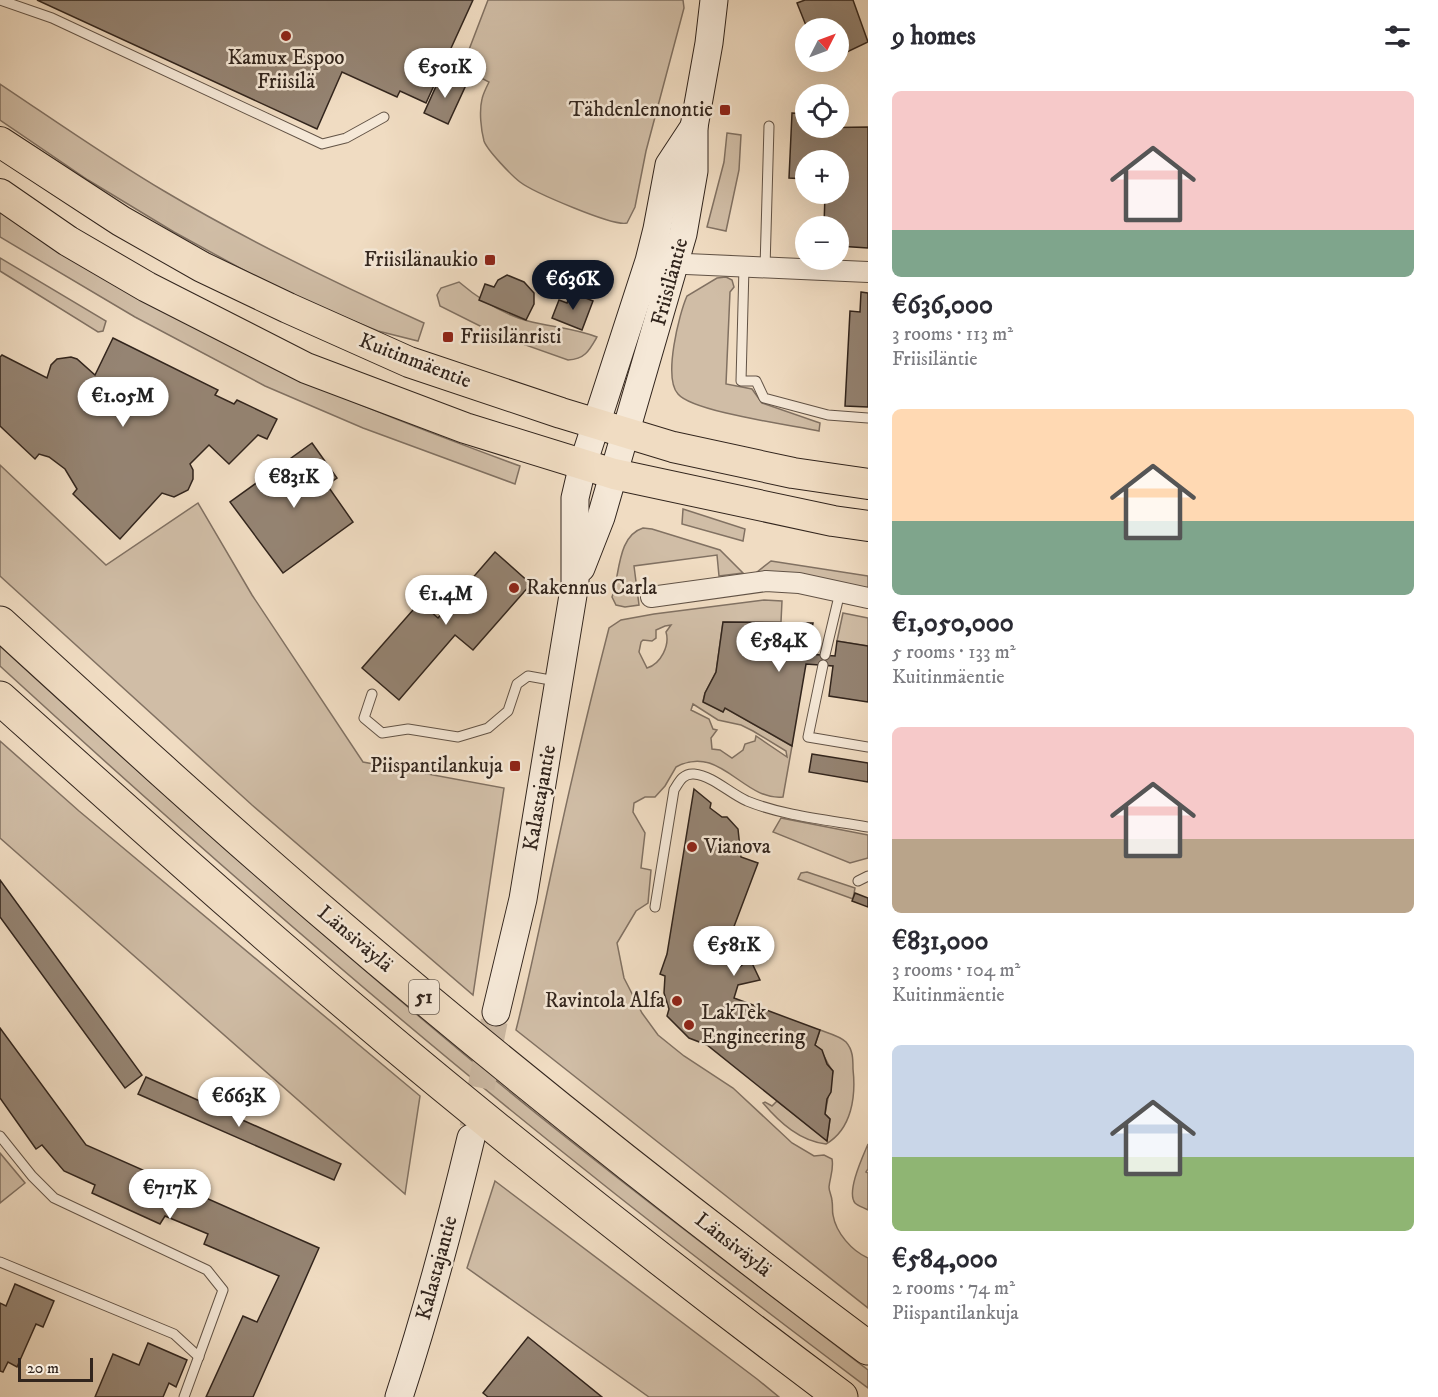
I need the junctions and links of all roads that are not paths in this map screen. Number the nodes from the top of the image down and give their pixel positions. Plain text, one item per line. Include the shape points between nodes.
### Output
1 (0, 0) edge
2 (714, 0) edge
3 (16, 2) edge
4 (384, 117) dead end
5 (769, 126) dead end
6 (694, 127) junction
7 (0, 142) edge
8 (0, 194) edge
9 (649, 261) junction
10 (675, 264) junction
11 (744, 267) junction
12 (765, 268) junction
13 (868, 272) edge
14 (868, 418) edge
15 (596, 424) junction
16 (627, 433) junction
17 (583, 464) junction
18 (614, 474) junction
19 (868, 484) edge
20 (868, 526) edge
21 (575, 583) junction
22 (840, 592) junction
23 (651, 597) dead end
24 (868, 598) edge
25 (0, 623) edge
26 (559, 682) junction
27 (372, 694) dead end
28 (0, 698) edge
29 (868, 747) edge
30 (868, 827) edge
31 (868, 876) edge
32 (858, 880) dead end
33 (655, 907) dead end
34 (496, 1012) tunnel mouth
35 (0, 1136) edge
36 (471, 1138) tunnel mouth
37 (0, 1262) edge
38 (868, 1348) edge
39 (199, 1358) junction
40 (184, 1397) edge
41 (399, 1397) edge
42 (841, 1397) edge

1 - 3 lane
2 - 6 main road, Friisiläntie
3 - 4 lane via 322,144 345,138
5 - 12 lane
6 - 9 main road, Friisiläntie via 669,165
6 - 10 main road, Friisiläntie via 694,171
7 - 15 main road, Kuitinmäentie via 122,221 202,267 288,308 408,362
8 - 17 main road via 68,241 147,287 306,368 465,428
9 - 10 street
9 - 15 main road, Friisiläntie
10 - 11 street
10 - 16 main road, Friisiläntie
11 - 12 street
11 - 14 lane via 741,381 756,381 764,398 828,415
12 - 13 street
15 - 16 main road, Kuitinmäentie
15 - 17 main road, Kalastajantie
16 - 18 main road, Kalastajantie
16 - 19 main road, Kuitinmäentie via 782,471
17 - 18 main road
17 - 21 main road, Kalastajantie via 575,498
18 - 20 main road
18 - 21 main road, Kalastajantie
21 - 26 main road, Kalastajantie
22 - 23 street via 800,583 766,581
22 - 24 street
22 - 29 lane via 808,736
25 - 38 highway, Länsiväylä / 51 via 354,938 531,1086
26 - 27 lane via 528,676 517,684 508,711 488,728 458,737 408,729 382,733 364,718
26 - 34 main road, Kalastajantie via 523,899
28 - 42 highway via 186,865 442,1084
30 - 33 lane via 776,810 690,773 681,778 674,790
31 - 32 lane
35 - 39 lane via 54,1198 207,1270 223,1290
36 - 41 main road, Kalastajantie via 419,1337
37 - 39 lane via 174,1334
39 - 40 lane

